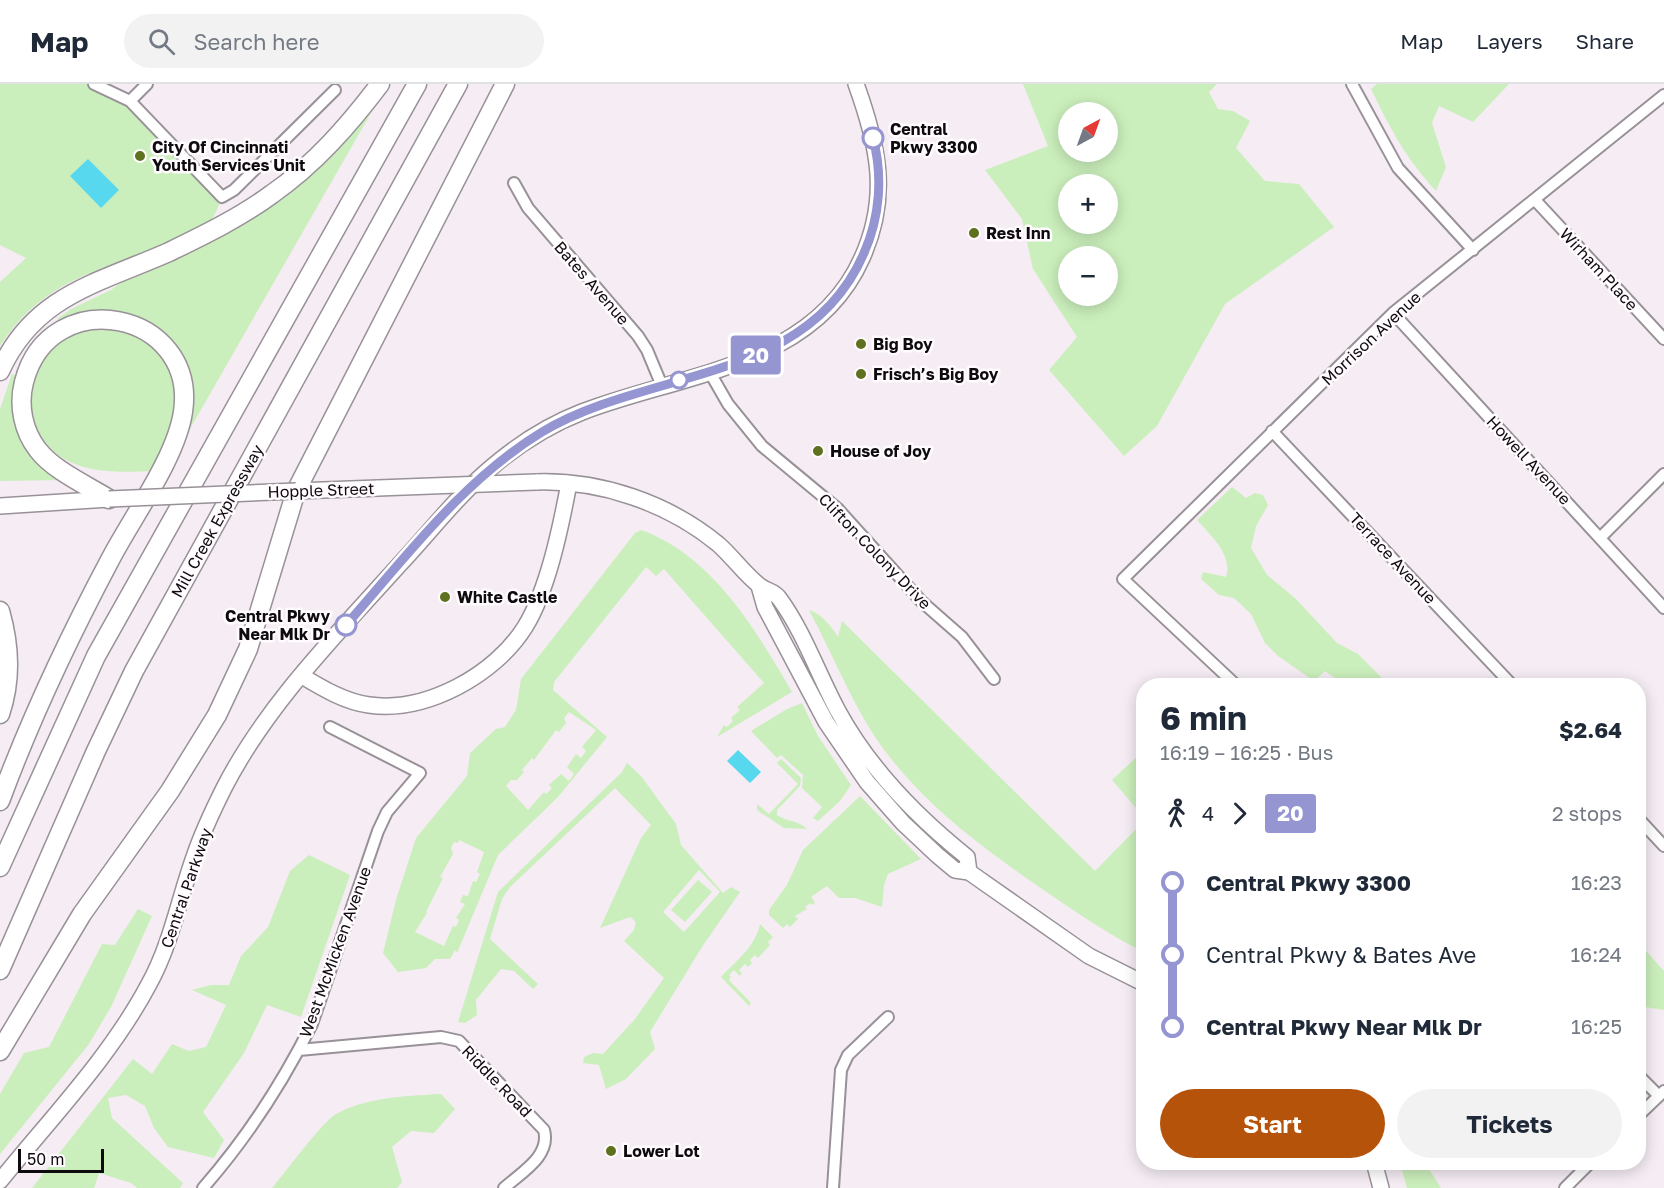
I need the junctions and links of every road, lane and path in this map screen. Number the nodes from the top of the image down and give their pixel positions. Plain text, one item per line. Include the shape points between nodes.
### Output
1 (94, 84) edge
2 (147, 84) edge
3 (380, 84) edge
4 (417, 84) edge
5 (458, 84) edge
6 (506, 84) edge
7 (856, 84) edge
8 (1352, 84) edge
9 (335, 90) dead end
10 (1664, 95) edge
11 (130, 101) junction
12 (514, 183) dead end
13 (1535, 200) junction
14 (1473, 250) junction
15 (1393, 313) junction
16 (1664, 339) edge
17 (0, 371) edge
18 (709, 371) junction
19 (662, 386) junction
20 (1272, 431) junction
21 (1664, 474) edge
22 (569, 483) junction
23 (296, 491) junction
24 (109, 499) junction
25 (0, 506) edge
26 (1600, 538) junction
27 (1664, 608) edge
28 (0, 612) edge
29 (302, 676) junction
30 (1228, 678) edge
31 (1505, 678) edge
32 (994, 680) dead end
33 (0, 714) edge
34 (330, 727) dead end
35 (0, 801) edge
36 (1646, 827) edge
37 (1664, 846) edge
38 (0, 867) edge
39 (0, 970) edge
40 (1136, 979) edge
41 (888, 1017) dead end
42 (0, 1050) edge
43 (299, 1050) junction
44 (1646, 1081) edge
45 (1661, 1093) edge
46 (1646, 1108) edge
47 (1376, 1170) edge
48 (1583, 1170) edge
49 (0, 1181) edge
50 (203, 1188) edge
51 (504, 1188) edge
52 (833, 1188) edge
53 (1382, 1188) edge
54 (1565, 1188) edge

1 - 11 street
2 - 11 street
3 - 17 highway via 308,166 272,194 225,224 169,252 62,298 22,333
4 - 38 highway via 115,621 69,711
5 - 39 highway, Mill Creek Expressway via 134,671
6 - 23 highway
7 - 18 main road, Central Parkway via 874,141 879,177 874,225 860,264 837,299 802,332 765,352
8 - 14 street via 1393,162
9 - 11 street via 234,190 222,197
10 - 13 street, Morrison Avenue
12 - 19 street, Bates Avenue via 528,208 638,336
13 - 14 street, Morrison Avenue
13 - 16 street, Wirham Place
14 - 15 street, Morrison Avenue
15 - 20 street, Morrison Avenue
15 - 26 street, Howell Avenue
18 - 19 main road, Central Parkway
18 - 32 street, Clifton Colony Drive via 728,404 762,446 838,509 921,601 962,637
19 - 29 main road, Central Parkway via 569,418 491,467
20 - 30 street, Morrison Avenue via 1123,579
20 - 31 street, Terrace Avenue
21 - 26 street
22 - 23 main road, Hopple Street, bridge
22 - 29 main road via 562,522 531,614 507,650 475,676 440,694 393,705 349,700
22 - 40 main road, Hopple Street via 607,489 671,513 715,542 759,586 777,594 837,709 879,771 923,819 967,857 969,872 1081,950
23 - 24 main road, Hopple Street, bridge
23 - 42 highway via 266,596 234,682 170,791 57,952
24 - 25 main road, Hopple Street
24 - 35 highway via 50,463 38,450 23,418 21,400 28,369 52,336 66,327 95,319 128,322 157,338 177,366 184,396 183,413 171,449 51,676
26 - 27 street, Howell Avenue
28 - 33 highway via 9,675
29 - 49 main road, Central Parkway via 261,728 225,785 192,860 176,920 149,985 116,1038
34 - 43 street, West McMicken Avenue via 420,773 387,812 378,831 312,1024
36 - 37 street
41 - 52 street via 848,1055 841,1070
43 - 50 street, West McMicken Avenue via 245,1136
43 - 51 street, Riddle Road via 441,1036 459,1041 544,1130 547,1142 542,1153
44 - 45 street
45 - 46 street
47 - 53 main road
48 - 54 street

